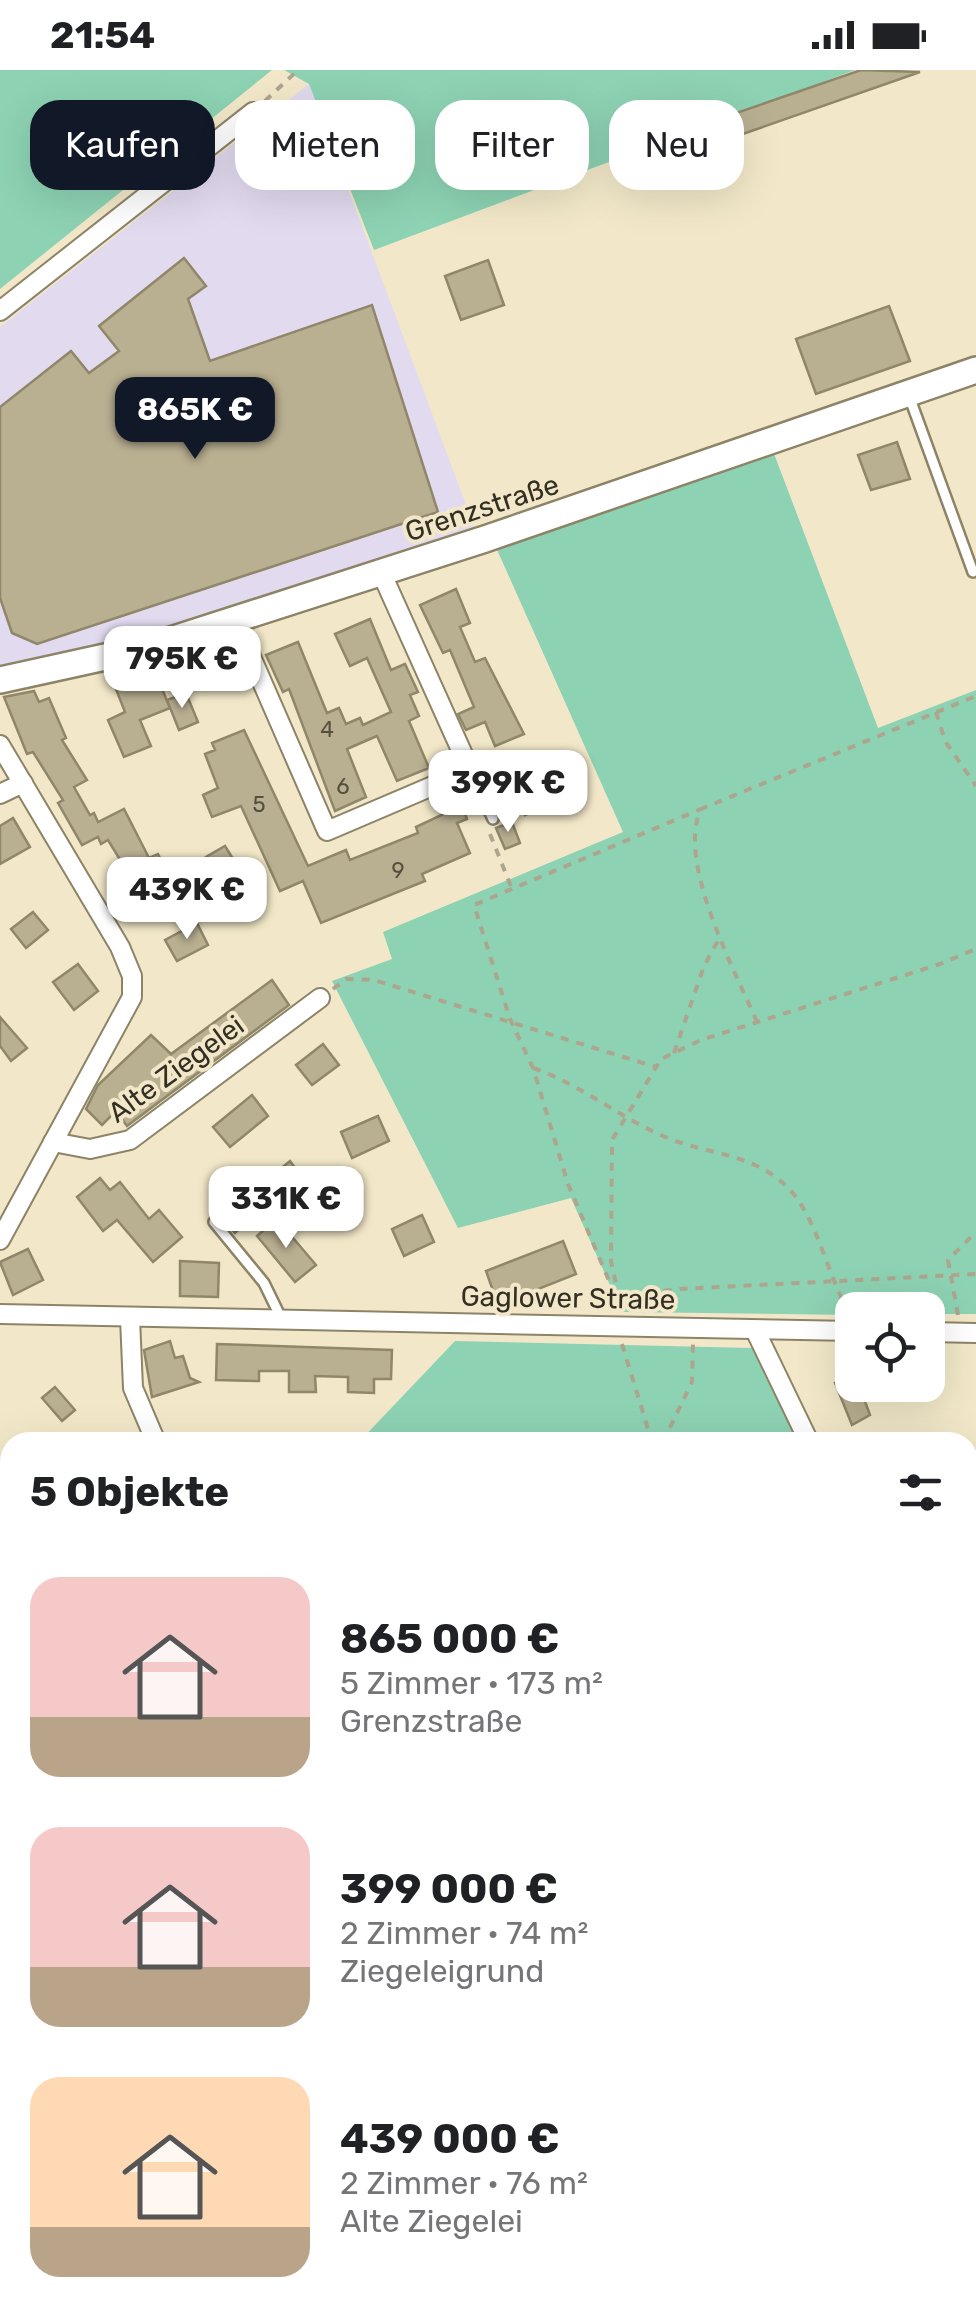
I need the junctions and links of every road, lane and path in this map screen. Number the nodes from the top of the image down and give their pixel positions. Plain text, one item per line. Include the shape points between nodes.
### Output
1 (298, 70) edge
2 (266, 100) edge
3 (235, 126) edge
4 (0, 311) edge
5 (976, 370) edge
6 (908, 394) junction
7 (381, 572) junction
8 (973, 572) dead end
9 (235, 620) junction
10 (0, 680) edge
11 (976, 696) edge
12 (936, 712) junction
13 (0, 745) edge
14 (470, 770) junction
15 (23, 783) junction
16 (976, 786) edge
17 (0, 794) edge
18 (701, 808) junction
19 (492, 820) joint
20 (512, 888) junction
21 (720, 937) junction
22 (976, 949) edge
23 (320, 998) joint
24 (510, 1019) junction
25 (758, 1022) junction
26 (674, 1053) junction
27 (656, 1067) junction
28 (532, 1068) junction
29 (626, 1115) junction
30 (53, 1142) junction
31 (214, 1222) dead end
32 (976, 1232) edge
33 (0, 1240) edge
34 (976, 1274) edge
35 (950, 1276) junction
36 (832, 1282) junction
37 (837, 1292) edge
38 (0, 1314) edge
39 (623, 1315) junction
40 (130, 1318) junction
41 (282, 1320) junction
42 (958, 1324) dead end
43 (755, 1330) junction
44 (835, 1332) edge
45 (945, 1332) edge
46 (976, 1333) edge
47 (622, 1344) dead end
48 (693, 1344) dead end
49 (152, 1432) edge
50 (649, 1432) edge
51 (667, 1432) edge
52 (804, 1432) edge

1 - 2 path
3 - 4 street
5 - 6 street, Grenzstraße
6 - 7 street, Grenzstraße
6 - 8 lane
7 - 9 street, Grenzstraße
7 - 14 street
9 - 10 street, Grenzstraße via 131,652
9 - 14 street via 327,830
11 - 12 path
12 - 16 path via 945,741
12 - 18 path
13 - 15 street, Alte Ziegelei
14 - 19 lane
15 - 17 street
15 - 30 street, Alte Ziegelei via 132,976 132,997
18 - 20 path
18 - 21 path via 695,856
19 - 20 path via 490,835
20 - 24 path via 474,904
21 - 25 path
21 - 26 path
22 - 25 path
23 - 24 path via 346,979 374,980
23 - 30 street, Alte Ziegelei via 130,1140 90,1149
24 - 27 path
24 - 28 path
25 - 26 path
26 - 27 path
27 - 29 path
28 - 29 path
28 - 39 path via 568,1184
29 - 36 path via 660,1135 737,1155 770,1172 799,1202
29 - 39 path via 612,1140 611,1262
30 - 33 street, Alte Ziegelei
31 - 41 lane via 278,1303
32 - 35 path via 948,1260
34 - 35 path
35 - 36 path
35 - 42 path
36 - 37 path
36 - 39 path via 632,1294
38 - 40 street, Gaglower Straße
40 - 41 street, Gaglower Straße
40 - 49 street via 133,1388
41 - 43 street, Gaglower Straße
43 - 44 street, Gaglower Straße
43 - 52 street
45 - 46 street
47 - 50 path
48 - 51 path via 692,1382

